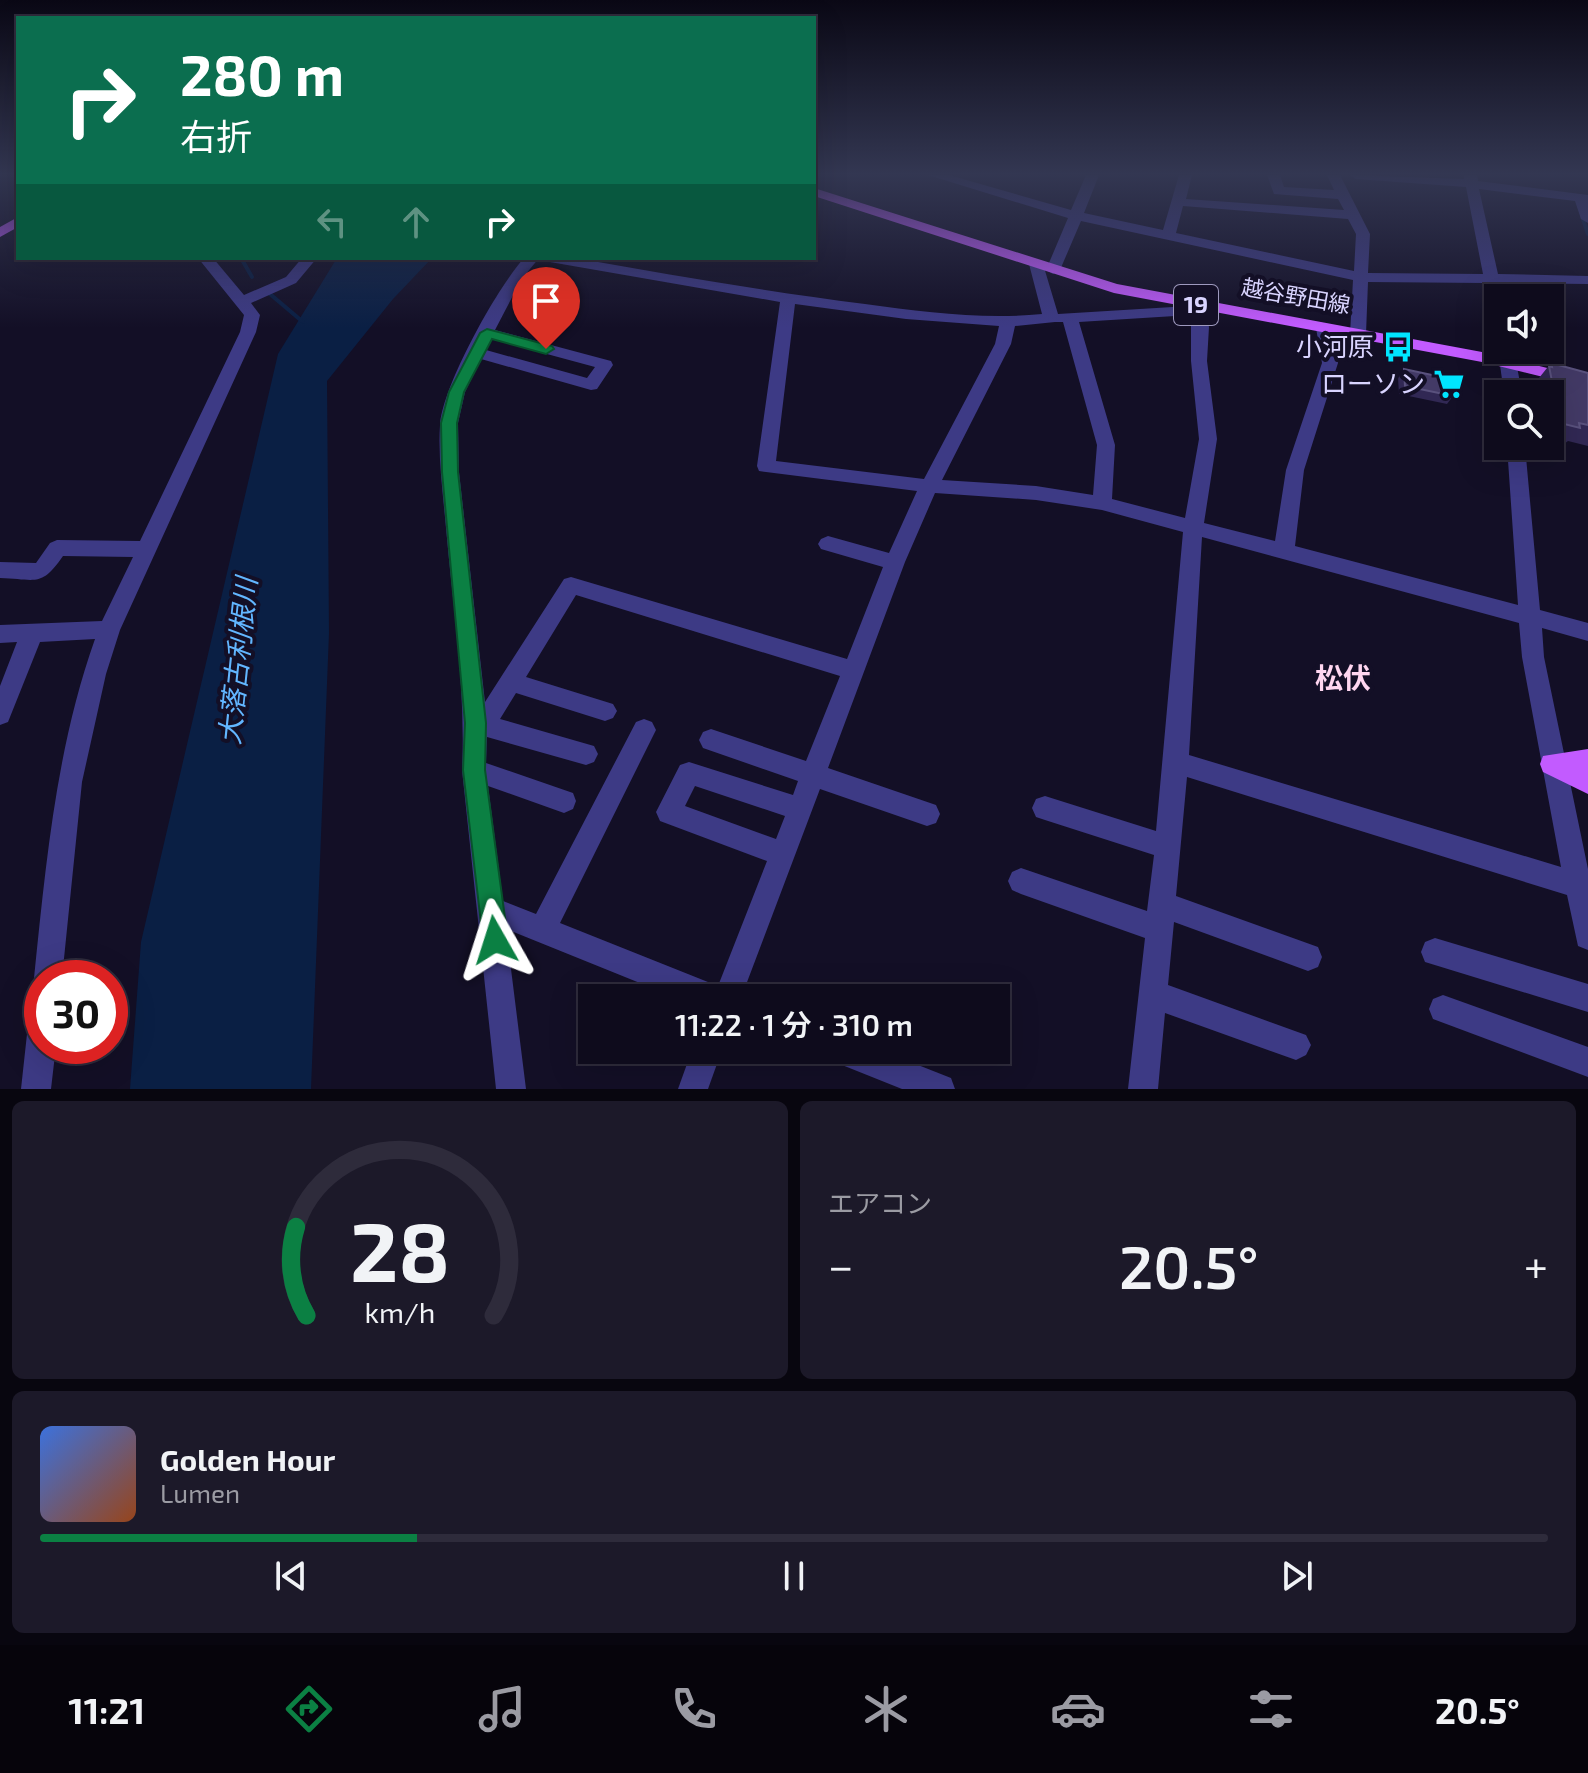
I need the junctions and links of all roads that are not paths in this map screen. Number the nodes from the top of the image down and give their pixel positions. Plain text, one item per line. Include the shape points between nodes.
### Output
1 (918, 226) edge
2 (1070, 226) edge
3 (1125, 226) edge
4 (1171, 226) edge
5 (1359, 226) edge
6 (1481, 226) edge
7 (1168, 235) junction
8 (207, 260) edge
9 (308, 260) edge
10 (530, 260) edge
11 (562, 260) edge
12 (1036, 264) junction
13 (1053, 270) junction
14 (1492, 276) junction
15 (1361, 277) junction
16 (1588, 280) edge
17 (1493, 284) edge
18 (788, 299) junction
19 (243, 301) junction
20 (1198, 308) junction
21 (1070, 317) junction
22 (1051, 318) junction
23 (1008, 322) junction
24 (1324, 328) junction
25 (487, 333) junction
26 (1358, 334) junction
27 (478, 353) junction
28 (1484, 353) edge
29 (1531, 364) edge
30 (1588, 383) edge
31 (1517, 460) edge
32 (929, 486) junction
33 (1102, 503) junction
34 (1193, 528) junction
35 (828, 544) dead end
36 (146, 549) junction
37 (1284, 551) junction
38 (895, 562) junction
39 (0, 570) edge
40 (1528, 617) junction
41 (109, 630) junction
42 (1588, 632) edge
43 (32, 633) junction
44 (0, 634) edge
45 (853, 670) junction
46 (511, 682) junction
47 (605, 711) dead end
48 (0, 715) edge
49 (476, 723) junction
50 (644, 730) dead end
51 (711, 740) dead end
52 (586, 754) dead end
53 (1588, 760) edge
54 (1176, 762) junction
55 (1552, 764) junction
56 (474, 770) junction
57 (813, 774) junction
58 (1588, 782) edge
59 (564, 801) dead end
60 (1045, 808) dead end
61 (800, 809) junction
62 (927, 814) dead end
63 (1167, 847) junction
64 (782, 854) junction
65 (1021, 881) dead end
66 (1576, 885) junction
67 (492, 910) junction
68 (1160, 917) junction
69 (542, 930) junction
70 (1588, 936) edge
71 (1435, 952) dead end
72 (1308, 957) dead end
73 (50, 960) edge
74 (678, 984) edge
75 (732, 984) edge
76 (1153, 994) junction
77 (1588, 998) edge
78 (1443, 1009) dead end
79 (1296, 1045) dead end
80 (1588, 1062) edge
81 (39, 1064) edge
82 (702, 1064) edge
83 (878, 1064) edge
84 (36, 1089) edge
85 (511, 1089) edge
86 (693, 1089) edge
87 (940, 1089) edge
88 (1143, 1089) edge

1 - 12 main road, 越谷野田線 / 19
2 - 13 street
3 - 7 street
4 - 7 street
5 - 15 street
6 - 14 street
7 - 15 street
8 - 19 street
9 - 19 street via 291,280
10 - 25 street via 514,278
11 - 18 street
12 - 13 main road, 越谷野田線 / 19
12 - 22 street
13 - 20 main road, 越谷野田線 / 19
14 - 15 street
14 - 16 street
14 - 17 street
15 - 26 street
18 - 23 street
18 - 32 street via 766,466
19 - 36 street via 252,315 248,332
20 - 21 street
20 - 24 main road, 越谷野田線 / 19
20 - 34 street via 1208,439
21 - 22 street
21 - 33 street via 1106,445
22 - 23 street
23 - 32 street via 1003,344
24 - 26 main road, 越谷野田線 / 19
24 - 37 street via 1330,363 1295,470
25 - 27 street
25 - 27 street via 605,365 591,385
26 - 28 main road, 越谷野田線 / 19
27 - 49 street via 456,392 449,423
29 - 30 main road, 越谷野田線 / 19
31 - 40 street
32 - 33 street
32 - 38 street
33 - 34 street
34 - 37 street
34 - 54 street
35 - 38 street
36 - 39 street via 57,548 41,571
36 - 41 street
37 - 40 street
38 - 45 street
40 - 42 street
40 - 55 street
41 - 43 street
41 - 73 street via 82,718 68,793
43 - 44 street
43 - 48 street
45 - 46 street via 571,585
45 - 57 street
46 - 47 street
46 - 49 street via 489,717
49 - 52 street
49 - 56 street
50 - 69 street
51 - 57 street
53 - 55 main road
54 - 63 street
54 - 66 street
55 - 58 main road
55 - 66 street
56 - 59 street
56 - 67 street
57 - 61 street
57 - 62 street
60 - 63 street
61 - 64 street
61 - 64 street via 689,773 669,812
63 - 68 street
64 - 75 street
65 - 68 street
66 - 70 street
67 - 69 street
67 - 85 street
68 - 72 street
68 - 76 street
69 - 74 street
71 - 77 street
76 - 79 street
76 - 88 street
78 - 80 street
81 - 84 street
82 - 86 street
83 - 87 street

